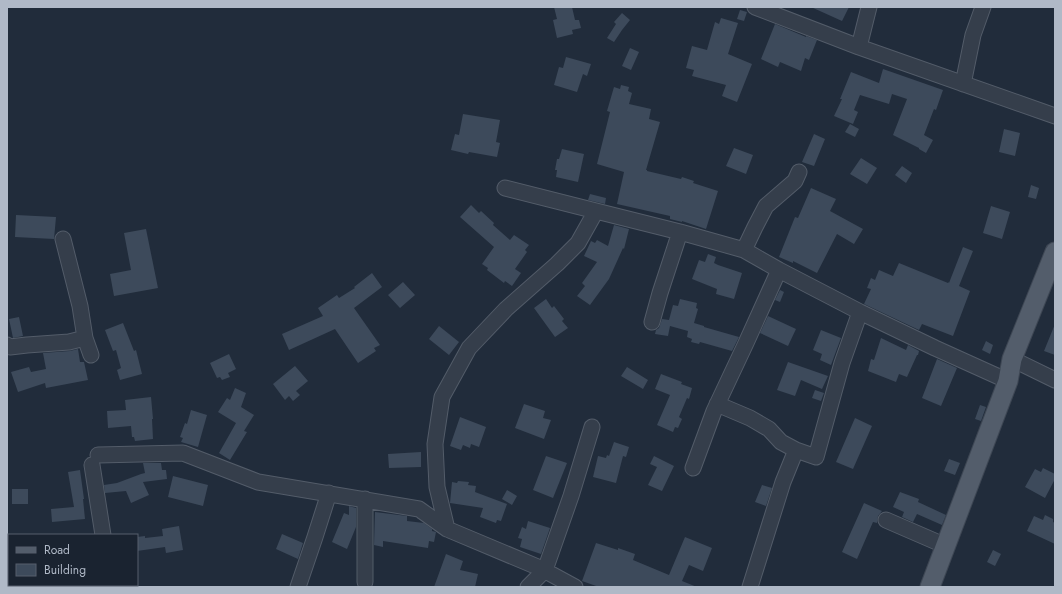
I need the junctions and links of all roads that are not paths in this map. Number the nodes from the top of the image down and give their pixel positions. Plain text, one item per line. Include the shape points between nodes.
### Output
1 (755, 7) edge
2 (869, 7) edge
3 (983, 7) edge
4 (859, 47) junction
5 (962, 84) junction
6 (1055, 116) edge
7 (799, 172) dead end
8 (505, 188) dead end
9 (596, 211) junction
10 (680, 232) junction
11 (63, 239) dead end
12 (744, 250) junction
13 (1055, 252) edge
14 (779, 270) junction
15 (860, 312) junction
16 (652, 322) dead end
17 (85, 338) junction
18 (8, 347) edge
19 (91, 356) dead end
20 (1012, 359) junction
21 (1055, 380) edge
22 (1008, 381) junction
23 (717, 404) junction
24 (592, 426) dead end
25 (796, 450) junction
26 (693, 468) dead end
27 (329, 493) junction
28 (365, 499) junction
29 (886, 520) dead end
30 (447, 529) junction
31 (103, 534) edge
32 (946, 546) junction
33 (545, 570) junction
34 (364, 582) dead end
35 (298, 587) edge
36 (528, 587) edge
37 (575, 587) edge
38 (750, 587) edge
39 (930, 587) edge

1 - 4 street
2 - 4 street
3 - 5 street via 973,35
4 - 5 street
5 - 6 street
7 - 12 street via 795,182 766,206
8 - 9 street
9 - 10 street
9 - 30 street via 578,243 506,309 469,348 442,397 435,458 437,487
10 - 12 street
10 - 16 street
11 - 17 street via 80,306
12 - 14 street
13 - 20 main road
14 - 15 street
14 - 23 street
15 - 22 street
15 - 25 street via 842,363 816,457
17 - 18 street via 69,342
17 - 19 street
20 - 21 street
20 - 22 main road
22 - 32 main road
23 - 25 street via 769,429 781,442
23 - 26 street
24 - 33 street
25 - 38 street via 783,482
27 - 28 street
27 - 31 street via 258,482 183,453 95,460
27 - 35 street
28 - 30 street via 419,508
28 - 34 street
29 - 32 street
30 - 33 street
32 - 39 main road
33 - 36 street
33 - 37 street

